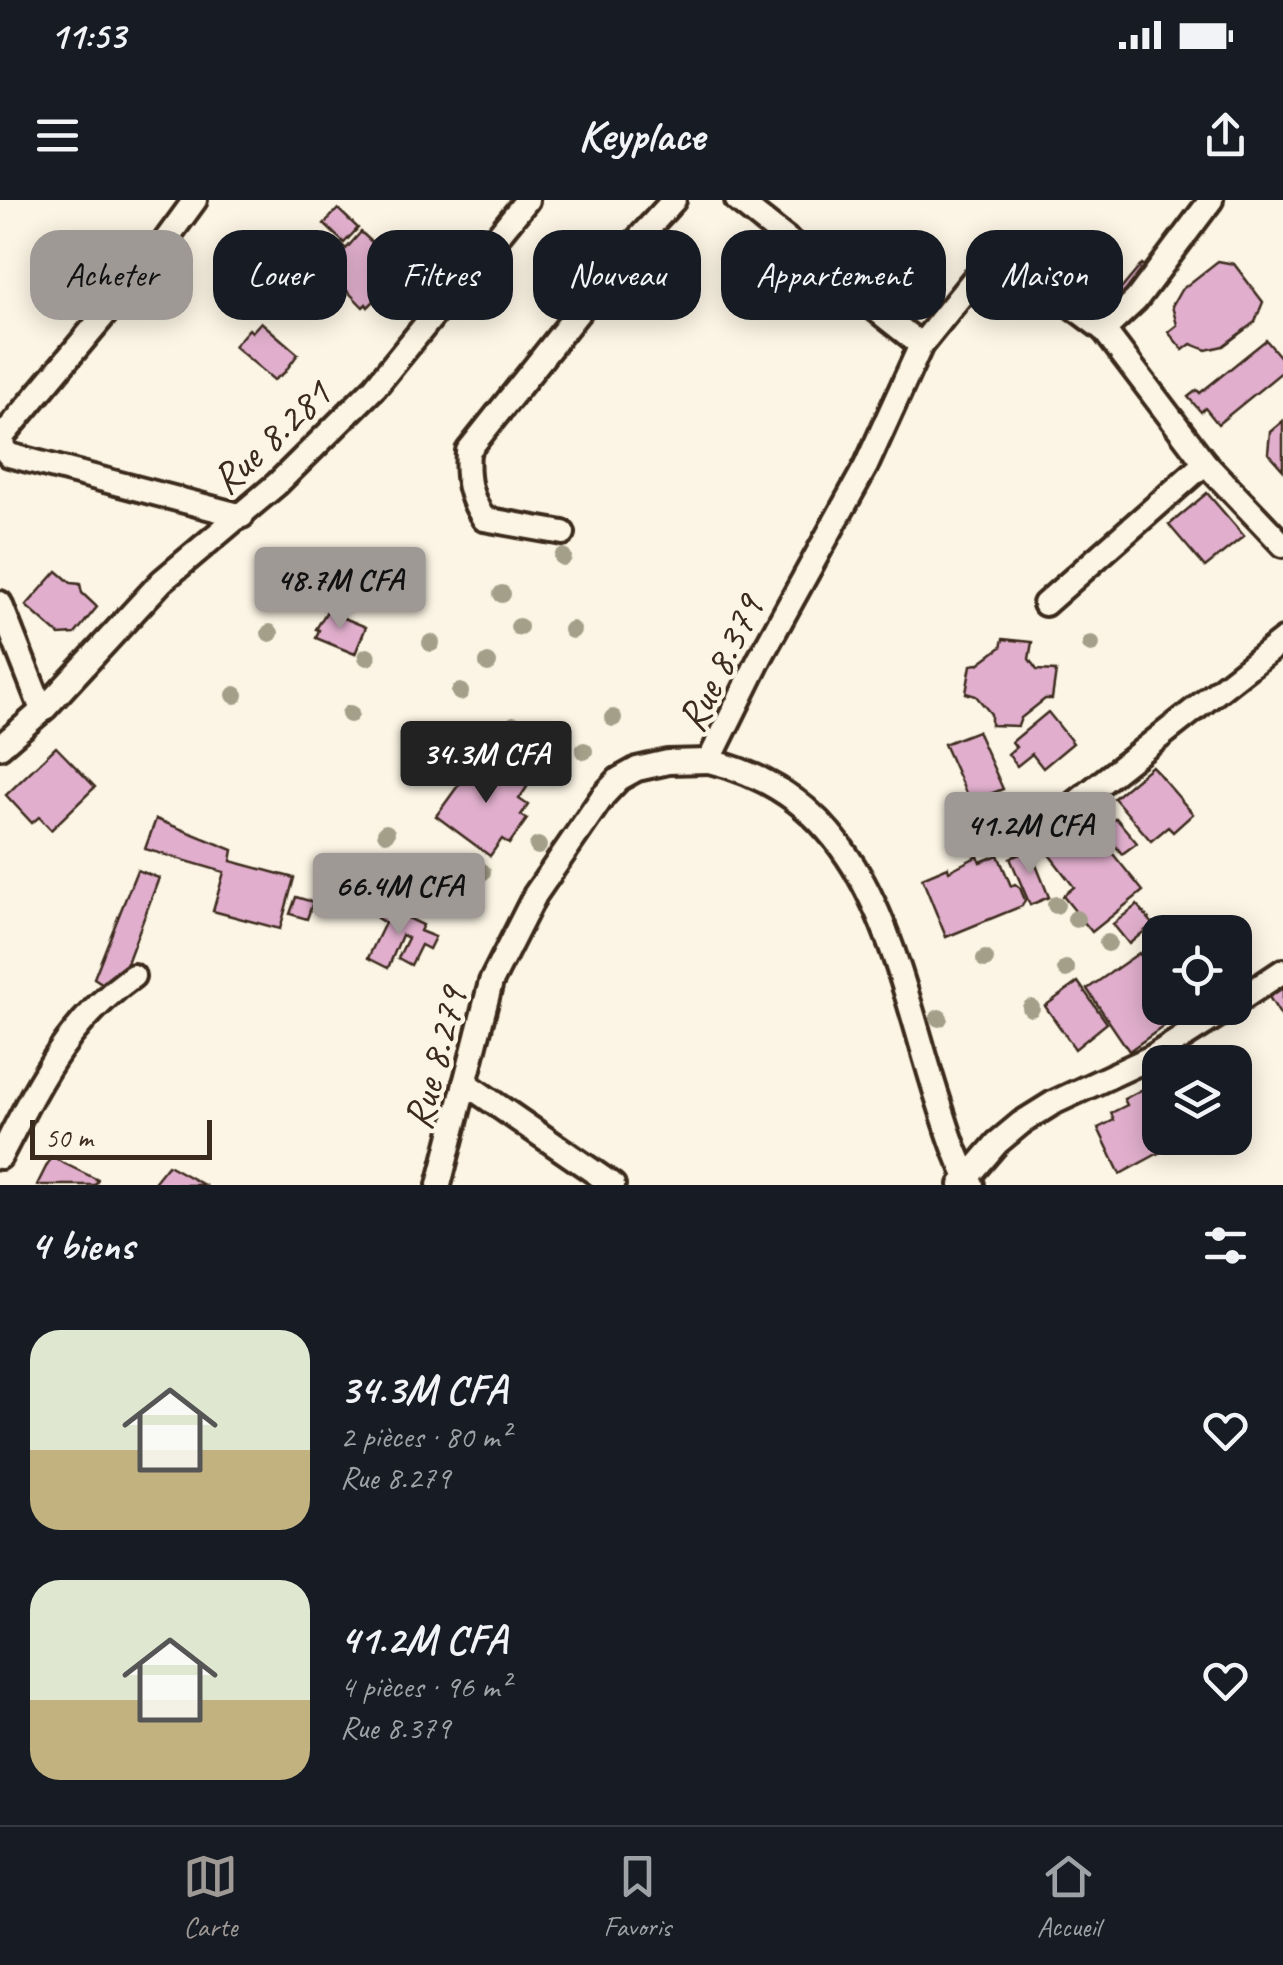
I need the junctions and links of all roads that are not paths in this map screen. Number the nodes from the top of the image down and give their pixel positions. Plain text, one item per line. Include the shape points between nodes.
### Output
1 (195, 200) edge
2 (527, 200) edge
3 (674, 200) edge
4 (737, 200) edge
5 (1211, 200) edge
6 (1104, 330) junction
7 (921, 345) junction
8 (1204, 463) junction
9 (242, 516) junction
10 (563, 532) dead end
11 (1283, 545) edge
12 (0, 603) edge
13 (1045, 604) dead end
14 (1283, 640) edge
15 (42, 710) junction
16 (0, 747) edge
17 (709, 761) junction
18 (1054, 820) dead end
19 (1283, 970) edge
20 (133, 976) dead end
21 (1252, 991) edge
22 (1202, 1025) edge
23 (465, 1083) junction
24 (0, 1157) edge
25 (967, 1182) edge
26 (440, 1185) edge
27 (614, 1185) edge

1 - 9 street via 2,437 3,448 9,455
2 - 9 street, Rue 8.281 via 375,387
3 - 10 street via 468,450 466,478 484,519
4 - 7 street
5 - 6 street via 1136,300
6 - 7 street, Rue 8.379 via 1018,266 1000,264 974,278
6 - 8 street, Rue 8.379
7 - 17 street, Rue 8.379 via 866,466
8 - 11 street, Rue 8.379
8 - 13 street
9 - 15 street, Rue 8.281 via 162,580
12 - 15 street
14 - 18 street
15 - 16 street, Rue 8.281
17 - 23 street, Rue 8.279 via 637,769 603,796 502,956
17 - 25 street, Rue 8.379 via 783,789 843,846 888,934
19 - 21 street
20 - 24 street via 98,1001 65,1041
22 - 25 street via 1152,1057 1053,1103 997,1143
23 - 26 street, Rue 8.279
23 - 27 street

